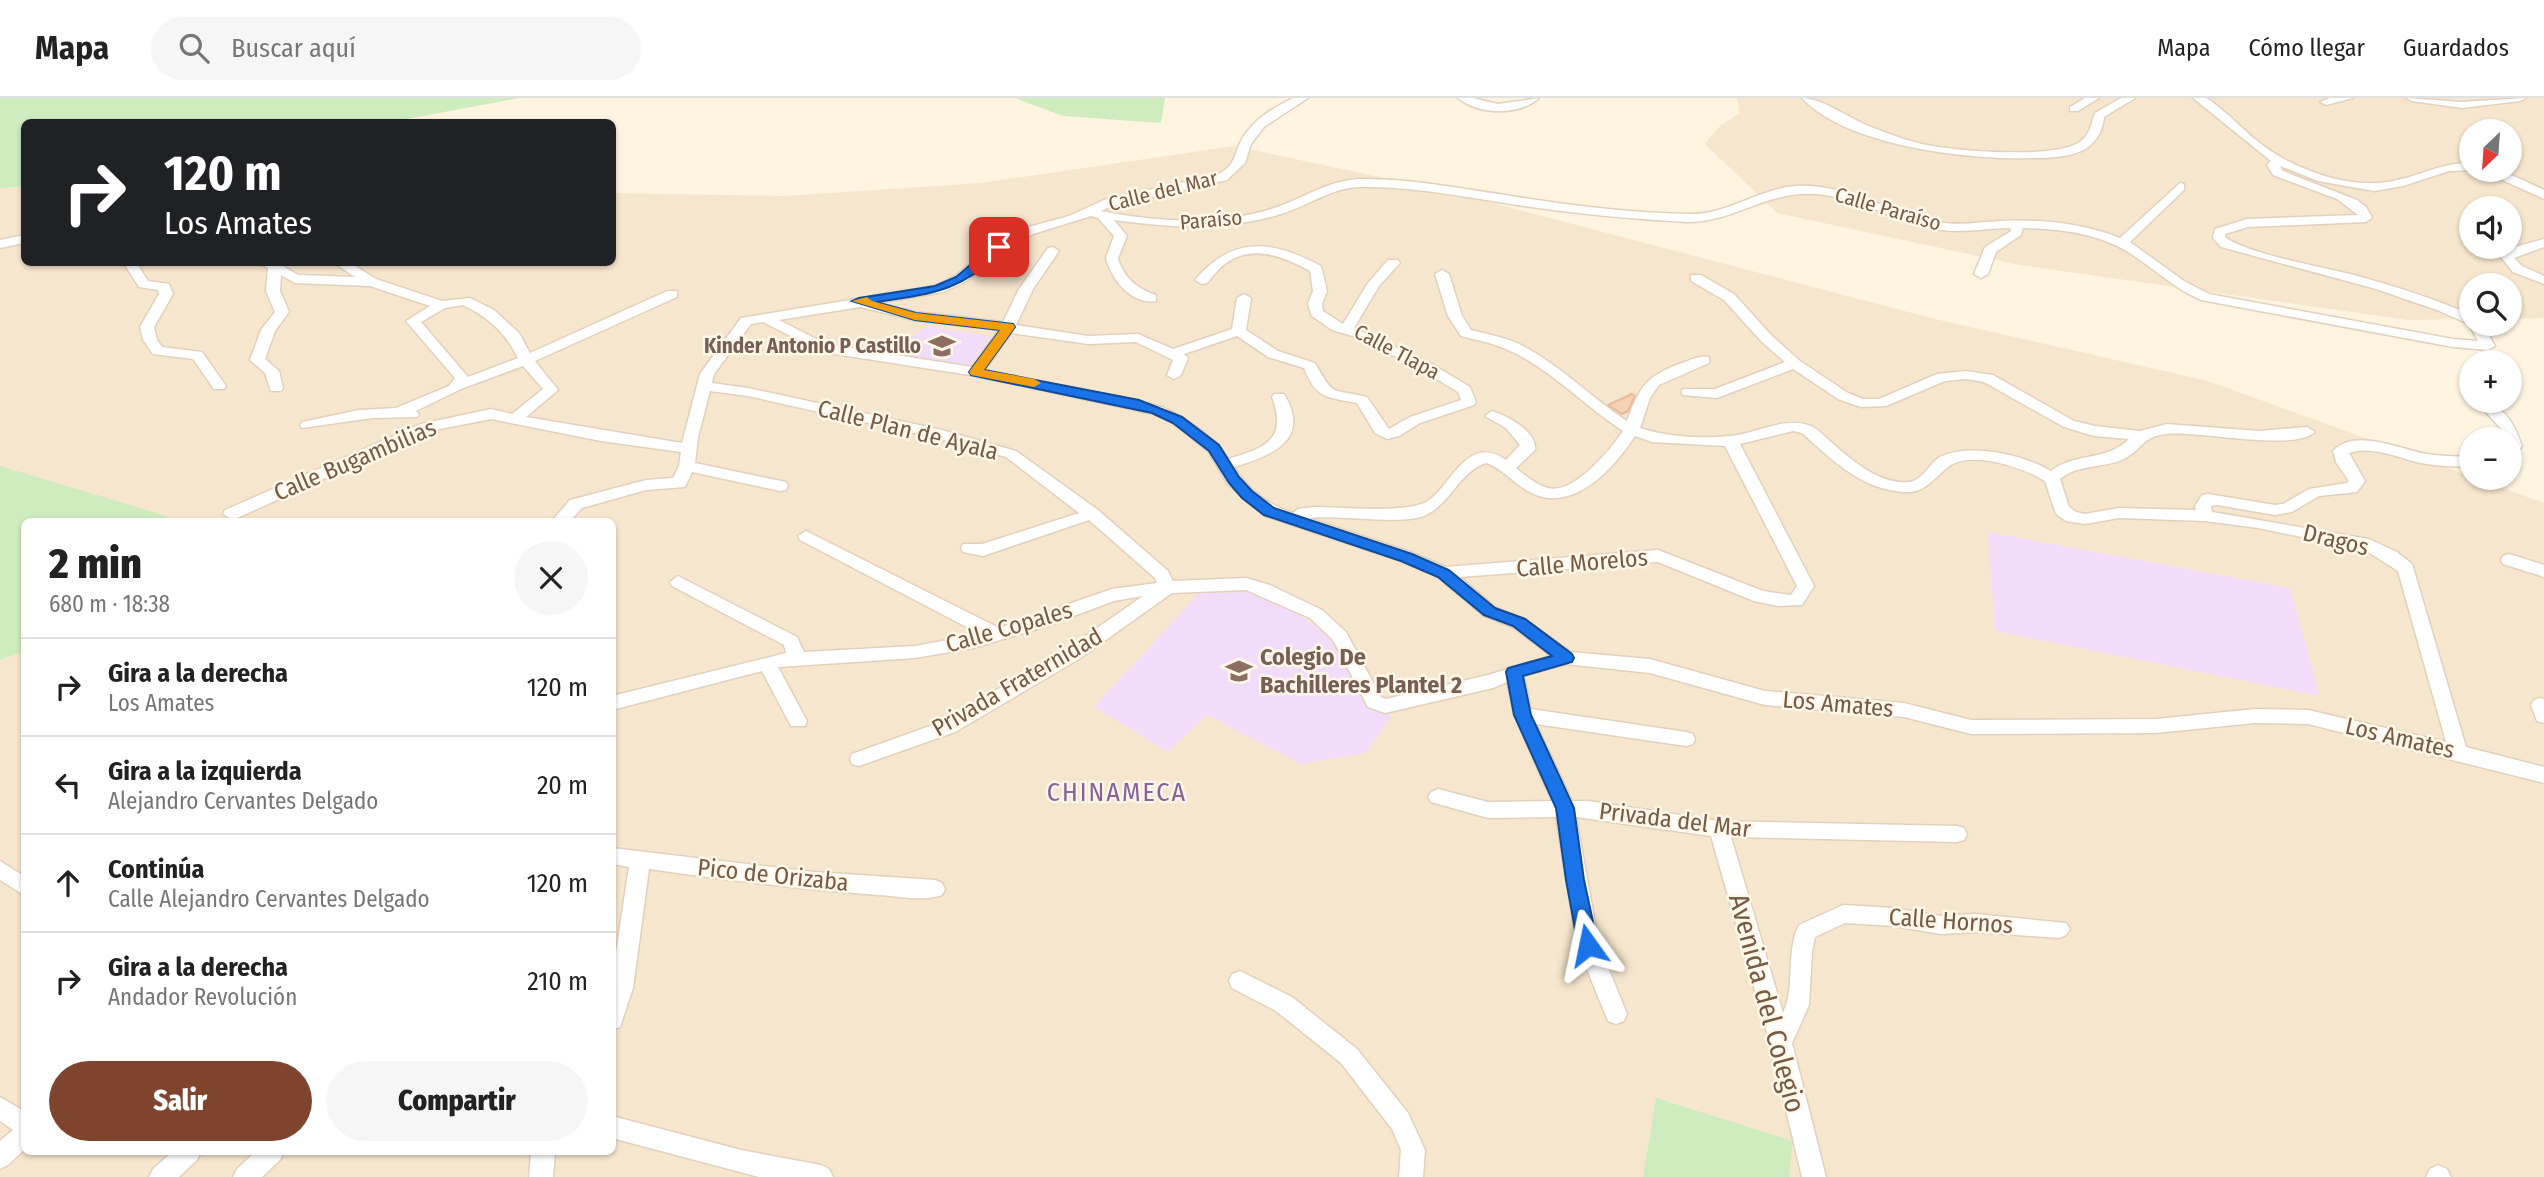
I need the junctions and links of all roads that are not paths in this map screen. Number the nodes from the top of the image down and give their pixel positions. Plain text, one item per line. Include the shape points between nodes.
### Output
1 (1302, 98) edge
2 (1464, 98) edge
3 (1533, 98) edge
4 (1808, 98) edge
5 (2093, 98) edge
6 (2129, 98) edge
7 (2199, 98) edge
8 (2217, 98) edge
9 (2347, 98) edge
10 (2412, 98) edge
11 (2520, 98) edge
12 (2326, 102) dead end
13 (2074, 109) dead end
14 (2284, 160) junction
15 (2459, 161) edge
16 (2459, 168) edge
17 (2522, 178) edge
18 (2515, 182) edge
19 (2180, 187) dead end
20 (1329, 189) joint
21 (2541, 193) edge
22 (1095, 213) junction
23 (2016, 224) junction
24 (21, 240) edge
25 (2123, 242) junction
26 (2544, 243) edge
27 (0, 244) edge
28 (1053, 251) dead end
29 (1393, 263) dead end
30 (132, 266) edge
31 (269, 266) edge
32 (271, 266) edge
33 (345, 266) edge
34 (1442, 274) dead end
35 (1981, 274) dead end
36 (1696, 278) dead end
37 (1202, 280) dead end
38 (2544, 280) edge
39 (371, 282) junction
40 (672, 293) dead end
41 (1151, 298) dead end
42 (1244, 298) dead end
43 (859, 301) junction
44 (440, 305) junction
45 (2459, 314) edge
46 (765, 318) junction
47 (1008, 327) junction
48 (1346, 330) junction
49 (1239, 331) junction
50 (2485, 336) edge
51 (1176, 354) junction
52 (526, 360) junction
53 (1704, 360) dead end
54 (1795, 364) junction
55 (976, 372) junction
56 (1174, 375) dead end
57 (219, 386) dead end
58 (456, 386) junction
59 (703, 386) junction
60 (276, 388) dead end
61 (1688, 392) dead end
62 (1279, 397) dead end
63 (400, 412) junction
64 (2494, 413) edge
65 (1492, 416) dead end
66 (514, 419) junction
67 (453, 420) junction
68 (307, 425) dead end
69 (2508, 427) edge
70 (1631, 430) junction
71 (2307, 432) dead end
72 (2140, 436) junction
73 (1731, 441) junction
74 (690, 449) junction
75 (2459, 460) edge
76 (1224, 465) junction
77 (687, 467) junction
78 (1506, 468) junction
79 (2052, 478) junction
80 (780, 486) dead end
81 (231, 514) dead end
82 (1092, 514) junction
83 (2204, 516) junction
84 (563, 518) edge
85 (1293, 521) junction
86 (806, 536) dead end
87 (969, 548) dead end
88 (2510, 560) dead end
89 (2544, 571) edge
90 (1444, 573) junction
91 (678, 582) dead end
92 (1167, 587) junction
93 (997, 635) junction
94 (1566, 658) junction
95 (793, 659) junction
96 (767, 663) junction
97 (1514, 672) junction
98 (616, 702) edge
99 (1523, 715) junction
100 (798, 721) dead end
101 (1686, 739) dead end
102 (2458, 752) junction
103 (859, 759) dead end
104 (2544, 775) edge
105 (1438, 797) dead end
106 (1565, 808) junction
107 (1719, 830) junction
108 (1957, 834) dead end
109 (616, 856) edge
110 (640, 859) junction
111 (0, 869) edge
112 (21, 885) edge
113 (935, 889) dead end
114 (2059, 929) dead end
115 (1240, 981) dead end
116 (617, 987) edge
117 (1616, 1014) dead end
118 (1781, 1043) junction
119 (0, 1108) edge
120 (21, 1122) edge
121 (616, 1128) edge
122 (21, 1138) edge
123 (186, 1155) edge
124 (269, 1155) edge
125 (543, 1155) edge
126 (0, 1157) edge
127 (161, 1177) edge
128 (245, 1177) edge
129 (541, 1177) edge
130 (821, 1177) edge
131 (1411, 1177) edge
132 (1814, 1177) edge

1 - 22 street, Calle del Mar via 1257,127 1236,170 1223,177 1108,203
2 - 3 street via 1486,108 1503,108
4 - 6 street via 1840,118 1923,148 2042,155 2074,150 2088,142 2099,116
5 - 13 street
7 - 14 street
8 - 14 street
9 - 12 street
10 - 11 street via 2462,104
14 - 15 street via 2355,178 2443,160
14 - 16 street via 2360,187 2387,186
14 - 45 street via 2273,165 2277,172 2337,195 2361,208 2366,218 2247,223 2219,232 2219,238 2226,244 2399,290
17 - 21 street via 2535,183
18 - 21 street
19 - 25 street
20 - 22 street, Paraíso via 1277,211 1188,225
20 - 23 street, Calle Paraíso via 1358,183 1452,190 1579,209 1693,218 1722,214 1783,192 1817,190 1941,226
22 - 41 street via 1121,236 1112,258 1120,281
22 - 43 street, Calle del Mar via 1015,237 960,279 938,289
23 - 25 street, Calle Paraíso via 2081,230
23 - 35 street via 2017,232 1990,250
24 - 27 street
25 - 50 street, Calle Paraíso via 2177,283 2206,297 2453,343 2488,346
26 - 38 street via 2507,257 2521,271
28 - 47 street via 1026,289
29 - 48 street, Calle Tlapa via 1379,273
30 - 57 street via 144,284 164,287 166,294 147,327 158,352 197,355
31 - 60 street via 282,312 268,330 257,360 272,371
32 - 39 street via 295,279
33 - 39 street
34 - 70 street via 1455,316 1466,332 1512,346 1558,374
36 - 54 street via 1729,298
37 - 48 street via 1234,253 1275,252 1316,269 1317,313
39 - 44 street
40 - 52 street
42 - 49 street
43 - 46 street, Calle del Mar
43 - 47 street via 915,316
44 - 52 street via 465,301 489,313 514,336
44 - 58 street via 413,321 462,378
46 - 55 street via 822,348
46 - 59 street, Calle del Mar via 746,321 740,327
47 - 51 street via 1060,338 1126,336
47 - 55 street
48 - 49 street, Calle Tlapa via 1425,366 1465,390 1469,402 1387,434 1362,400 1325,393 1310,366 1273,354
49 - 51 street
51 - 56 street via 1181,363
52 - 58 street
52 - 66 street via 551,390
53 - 70 street via 1655,380
54 - 61 street via 1717,394
54 - 72 street via 1861,403 1881,403 1942,377 1966,374 1988,378 2069,424
55 - 76 street via 1157,410 1199,435
58 - 63 street
59 - 74 street, Calle del Mar
59 - 82 street, Calle Plan de Ayala via 798,403 1011,454
62 - 76 street via 1289,415 1286,432 1257,455
63 - 67 street
63 - 68 street
64 - 69 street
65 - 78 street via 1511,425 1528,444
66 - 67 street, Calle Bugambilias via 491,414
66 - 74 street, Calle Bugambilias
67 - 81 street, Calle Bugambilias via 412,432
70 - 73 street via 1652,437
70 - 78 street via 1607,463 1558,496 1544,493
71 - 72 street via 2259,436 2167,429
72 - 79 street via 2114,457 2069,464
73 - 79 street via 1793,426 1807,429 1850,467 1881,482 1909,486 1923,482 1946,460 1981,455 2030,465
73 - 90 street, Calle Morelos via 1806,586 1796,601 1776,602 1658,556
74 - 77 street, Calle del Mar
75 - 83 street via 2350,446 2341,451 2357,481 2351,488 2325,489 2287,509 2208,499
76 - 85 street via 1247,494 1269,511
77 - 80 street
77 - 84 street, Calle del Mar via 679,483 646,485 576,504
78 - 85 street via 1485,458 1469,463 1436,503 1418,513 1314,512
79 - 83 street, Dragos via 2062,510 2072,517 2119,513
82 - 87 street via 983,550
82 - 92 street, Calle Plan de Ayala via 1162,575
83 - 102 street, Dragos via 2369,545 2406,568
85 - 90 street
86 - 93 street
88 - 89 street
90 - 94 street via 1490,611 1519,622
91 - 95 street via 791,641
92 - 93 street, Calle Copales via 1112,595
92 - 97 street, Los Amates via 1246,584 1316,614 1340,636 1374,702 1385,706
92 - 103 street, Privada Fraternidad via 1073,654 948,727
93 - 95 street, Calle Copales via 915,652
94 - 97 street, Los Amates
94 - 102 street, Los Amates via 1650,666 1765,698 1904,710 1958,725 2156,726 2255,716 2308,718
95 - 96 street, Calle Copales
96 - 98 street, Calle Copales
96 - 100 street
97 - 99 street
99 - 101 street
99 - 106 street
102 - 104 street, Los Amates
105 - 106 street, Privada del Mar via 1488,810
106 - 107 street, Privada del Mar
106 - 117 street via 1588,945
107 - 108 street, Privada del Mar
107 - 118 street, Avenida del Colegio
109 - 110 street, Pico de Orizaba
110 - 113 street, Pico de Orizaba via 724,872
110 - 116 street
111 - 112 street
114 - 118 street, Calle Hornos via 1941,925 1843,914 1806,931 1798,1005
115 - 131 street via 1284,1004 1349,1056 1400,1121 1413,1150
118 - 132 street, Avenida del Colegio
119 - 120 street
121 - 130 street via 741,1162
122 - 126 street
123 - 127 street
124 - 128 street
125 - 129 street

